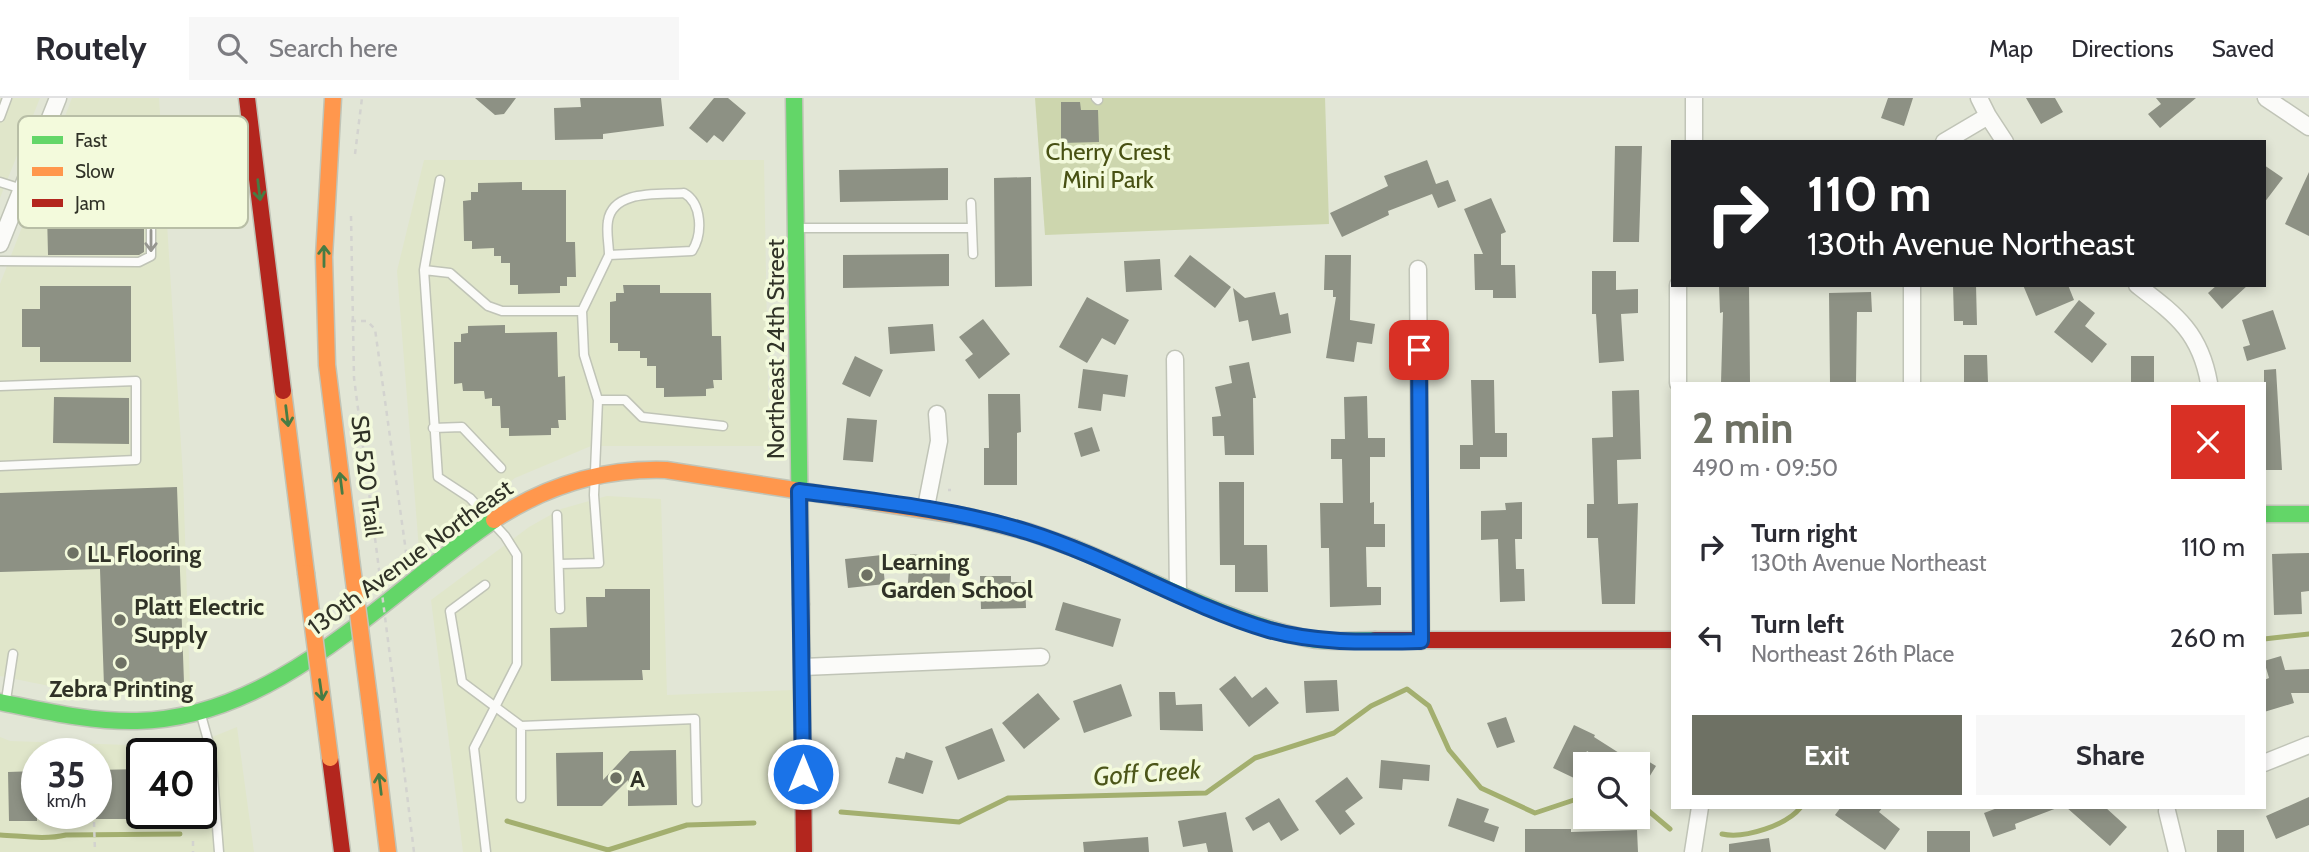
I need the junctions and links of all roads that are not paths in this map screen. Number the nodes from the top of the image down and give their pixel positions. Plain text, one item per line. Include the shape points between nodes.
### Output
1 (7, 98) edge
2 (58, 98) edge
3 (247, 98) edge
4 (333, 98) edge
5 (794, 98) edge
6 (1693, 98) edge
7 (1979, 98) edge
8 (2266, 98) edge
9 (51, 116) edge
10 (1988, 116) junction
11 (0, 117) edge
12 (2309, 127) edge
13 (1694, 140) edge
14 (1947, 140) edge
15 (2003, 140) edge
16 (440, 180) dead end
17 (0, 182) edge
18 (18, 188) edge
19 (18, 199) edge
20 (971, 203) dead end
21 (15, 207) junction
22 (18, 207) edge
23 (151, 228) edge
24 (797, 228) junction
25 (972, 228) junction
26 (0, 244) edge
27 (973, 254) dead end
28 (609, 255) junction
29 (0, 261) edge
30 (1418, 269) dead end
31 (424, 270) junction
32 (1678, 287) edge
33 (1912, 287) edge
34 (2140, 287) edge
35 (582, 311) junction
36 (1175, 359) dead end
37 (1678, 382) edge
38 (1912, 382) edge
39 (2209, 382) edge
40 (0, 386) edge
41 (598, 400) junction
42 (937, 414) dead end
43 (723, 426) dead end
44 (433, 428) junction
45 (0, 466) edge
46 (501, 468) dead end
47 (596, 474) junction
48 (799, 491) junction
49 (926, 507) junction
50 (2309, 513) edge
51 (2266, 514) edge
52 (557, 515) dead end
53 (489, 523) junction
54 (559, 564) junction
55 (485, 585) dead end
56 (1178, 594) junction
57 (560, 609) dead end
58 (1671, 640) edge
59 (1421, 641) junction
60 (13, 654) dead end
61 (1041, 657) dead end
62 (803, 667) junction
63 (3, 702) edge
64 (495, 705) junction
65 (200, 712) junction
66 (520, 726) junction
67 (2309, 745) edge
68 (2266, 762) edge
69 (521, 798) dead end
70 (697, 802) dead end
71 (1700, 809) edge
72 (2169, 809) edge
73 (219, 852) edge
74 (342, 852) edge
75 (388, 852) edge
76 (486, 852) edge
77 (804, 852) edge
78 (1693, 852) edge
79 (2177, 852) edge

1 - 11 lane
2 - 9 street
3 -> 74 main road, bridge
75 -> 4 main road, bridge via 326,351 324,257
5 - 24 main road, Northeast 24th Street
6 - 13 street
7 - 10 street
8 - 12 street
10 - 14 street
10 - 15 street
16 - 31 lane
17 - 18 lane
19 - 21 street
20 - 25 lane
21 -> 22 lane
21 - 26 street
23 -> 29 lane via 151,256 139,262
24 - 25 lane
24 - 48 main road, Northeast 24th Street
25 - 27 lane
28 - 28 lane via 608,220 615,207 630,196 684,193 698,206 698,242 692,251
28 - 35 lane
30 - 59 street
31 - 35 lane via 450,273 488,306 502,312
31 - 44 lane
32 - 37 street
33 - 38 street
34 - 39 street via 2182,319 2196,340
35 - 41 lane via 584,355
36 - 56 street
40 - 45 lane via 136,381 136,460
41 - 43 lane via 625,400 642,417
41 - 47 lane
42 - 49 street via 939,441
44 - 46 lane via 462,427
44 - 53 lane via 438,477 470,498
47 - 48 main road, 130th Avenue Northeast via 635,469 677,471
47 - 53 main road, 130th Avenue Northeast via 523,500
47 - 54 lane via 599,563
48 - 49 main road, 130th Avenue Northeast
48 - 62 main road, Northeast 24th Street
49 - 56 main road, 130th Avenue Northeast via 1026,531
50 - 51 main road
52 - 54 lane
53 - 64 lane via 517,555 517,664
53 - 65 main road, 130th Avenue Northeast via 311,657 233,701
54 - 57 lane
55 - 64 lane via 450,611 462,682
56 - 59 main road, 130th Avenue Northeast via 1269,630 1313,639
58 - 59 main road, 130th Avenue Northeast
60 - 63 lane
61 - 62 street
62 - 77 main road, Northeast 24th Street
63 - 65 main road, 130th Avenue Northeast via 141,721
64 - 66 lane
64 - 76 lane via 474,748
65 - 73 lane via 211,751
66 - 69 lane
66 - 70 lane via 695,719
67 - 68 street
71 - 78 street
72 - 79 street

